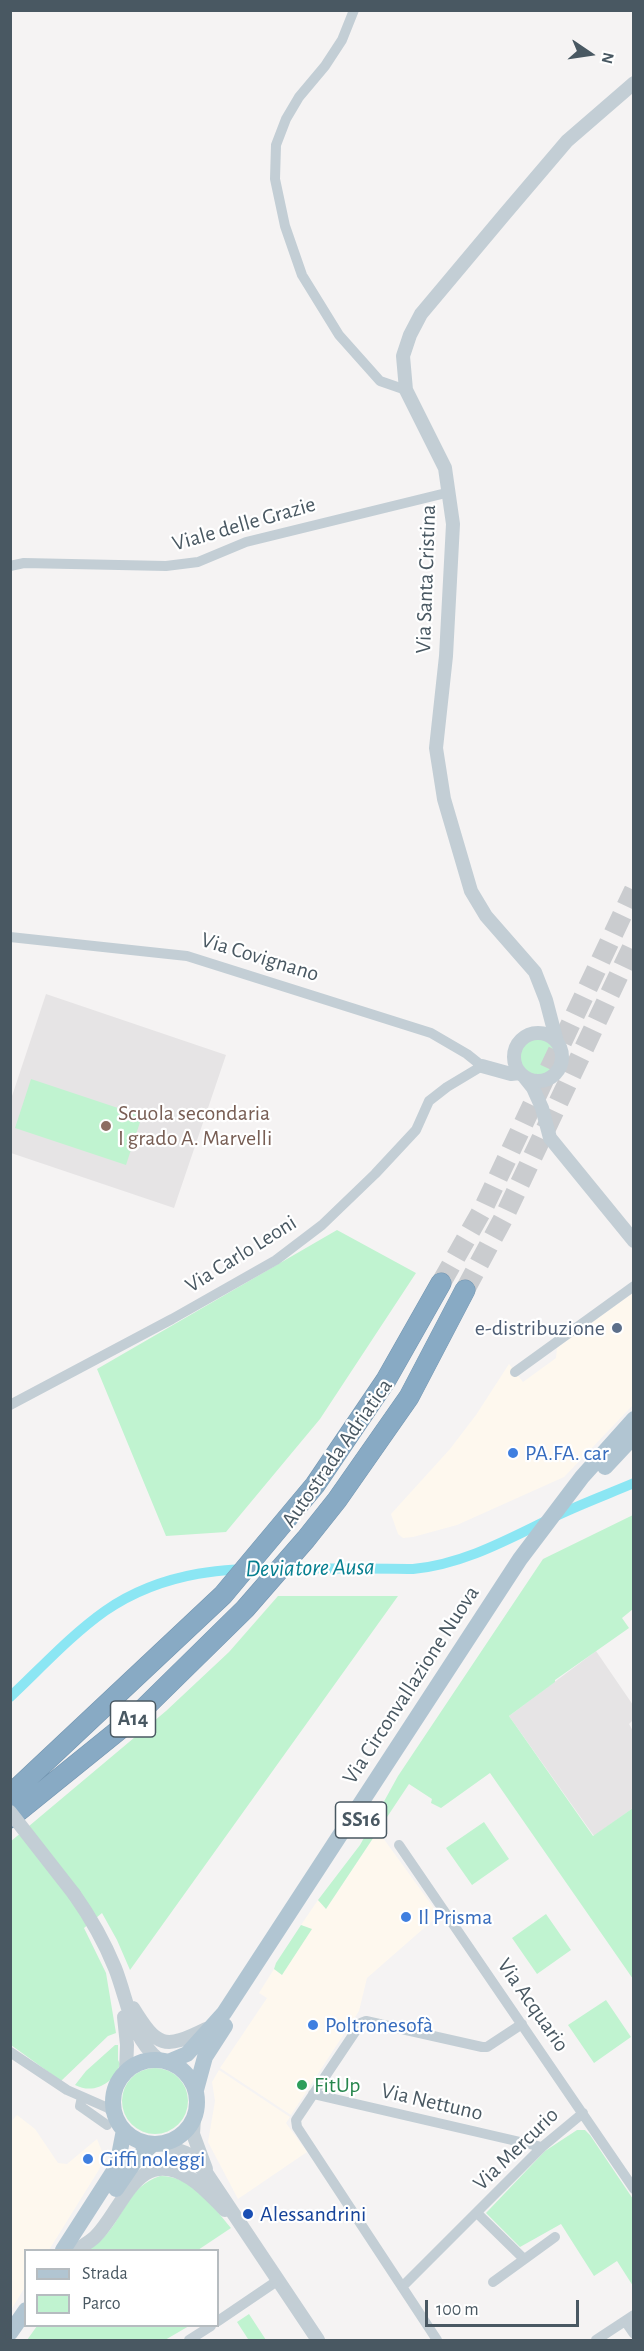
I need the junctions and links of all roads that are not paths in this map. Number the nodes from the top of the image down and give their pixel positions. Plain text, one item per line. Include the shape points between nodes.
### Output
1 (354, 10) edge
2 (633, 83) edge
3 (406, 390) junction
4 (450, 492) junction
5 (10, 566) edge
6 (10, 938) edge
7 (546, 1000) junction
8 (529, 1035) junction
9 (557, 1042) junction
10 (515, 1051) junction
11 (482, 1066) junction
12 (522, 1075) junction
13 (554, 1076) junction
14 (542, 1108) junction
15 (633, 1241) edge
16 (441, 1283) tunnel mouth
17 (633, 1286) edge
18 (465, 1290) tunnel mouth
19 (515, 1372) dead end
20 (10, 1405) edge
21 (633, 1419) edge
22 (633, 1436) edge
23 (589, 1477) junction
24 (10, 1795) edge
25 (10, 1812) edge
26 (10, 1818) edge
27 (399, 1845) dead end
28 (121, 1988) junction
29 (215, 2024) junction
30 (522, 2024) junction
31 (13, 2059) edge
32 (164, 2061) junction
33 (126, 2072) junction
34 (196, 2090) junction
35 (313, 2094) junction
36 (583, 2113) junction
37 (194, 2118) junction
38 (116, 2124) junction
39 (158, 2144) junction
40 (542, 2147) junction
41 (207, 2174) junction
42 (633, 2189) edge
43 (477, 2213) junction
44 (242, 2225) junction
45 (555, 2237) dead end
46 (64, 2249) edge
47 (77, 2249) edge
48 (77, 2249) edge
49 (524, 2259) junction
50 (277, 2281) junction
51 (493, 2282) dead end
52 (402, 2287) junction
53 (24, 2313) edge
54 (629, 2318) edge
55 (219, 2320) edge
56 (26, 2327) edge
57 (208, 2327) edge
58 (10, 2333) edge
59 (633, 2334) edge
60 (18, 2340) edge
61 (189, 2340) edge
62 (318, 2340) edge
63 (437, 2340) edge
64 (596, 2340) edge

1 - 3 street via 342,40 286,119 276,144 275,178 285,226 302,275 339,335 380,381
2 - 3 street, Via Santa Cristina via 567,141 421,314 403,356
3 - 4 street, Via Santa Cristina via 445,468
4 - 5 street, Viale delle Grazie via 246,542 198,562 166,566
4 - 7 street, Via Santa Cristina via 453,524 446,656 436,748 444,799 471,891 486,916 535,972
6 - 11 street, Via Covignano via 187,956 431,1033
7 - 8 street via 543,1018
7 - 9 street, Via Santa Cristina
8 - 9 street via 544,1034
8 - 10 street
9 - 13 street via 562,1056
10 - 11 street via 496,1064
10 - 12 street via 514,1059
11 - 12 street
11 - 20 street, Via Carlo Leoni via 429,1101 416,1130 375,1174 322,1225 276,1260
12 - 13 street via 540,1082
12 - 14 street
13 - 14 street
14 - 15 street via 544,1123 555,1145
16 - 24 highway, Autostrada Adriatica / A14 via 386,1380 315,1485 223,1595
17 - 19 street
18 - 26 highway, Autostrada Adriatica / A14 via 409,1397 306,1539 245,1609 135,1717
21 - 23 main road, Via Circonvallazione Nuova / SS16
22 - 23 main road, Via Circonvallazione Nuova / SS16
23 - 29 main road, Via Circonvallazione Nuova / SS16 via 520,1560
23 - 34 main road, Via Circonvallazione Nuova / SS16 via 217,2038 205,2057
25 - 28 street, bridge via 99,1932
27 - 30 street, Via Acquario
28 - 29 street via 152,2035 162,2041 175,2043
28 - 32 street via 136,2034 145,2047
28 - 33 street
29 - 32 main road, Via Circonvallazione Nuova / SS16 via 187,2054
30 - 35 street via 482,2047 366,2021
30 - 36 street, Via Acquario
31 - 38 street via 108,2108
32 - 33 main road, Via Circonvallazione Nuova / SS16 via 147,2061
32 - 34 main road via 185,2072
33 - 38 main road via 114,2093
34 - 37 main road, Via Circonvallazione Nuova / SS16
35 - 40 street, Via Nettuno
35 - 52 street via 296,2120 297,2127
36 - 40 street, Via Mercurio
36 - 42 street, Via Acquario
37 - 39 main road via 181,2135
37 - 41 street via 193,2134
38 - 39 main road via 142,2142
38 - 46 main road via 117,2166
39 - 41 street via 186,2153
39 - 47 main road via 137,2158
40 - 43 street, Via Mercurio
41 - 44 street
43 - 49 street, Via Mercurio
43 - 52 street, Via Mercurio
44 - 48 street via 192,2179 175,2170 154,2170 128,2188 95,2237
44 - 50 street
45 - 49 street
49 - 51 street
50 - 55 street
50 - 62 street
52 - 63 street
53 - 58 main road
54 - 59 street
54 - 64 street
56 - 60 main road
57 - 61 street

